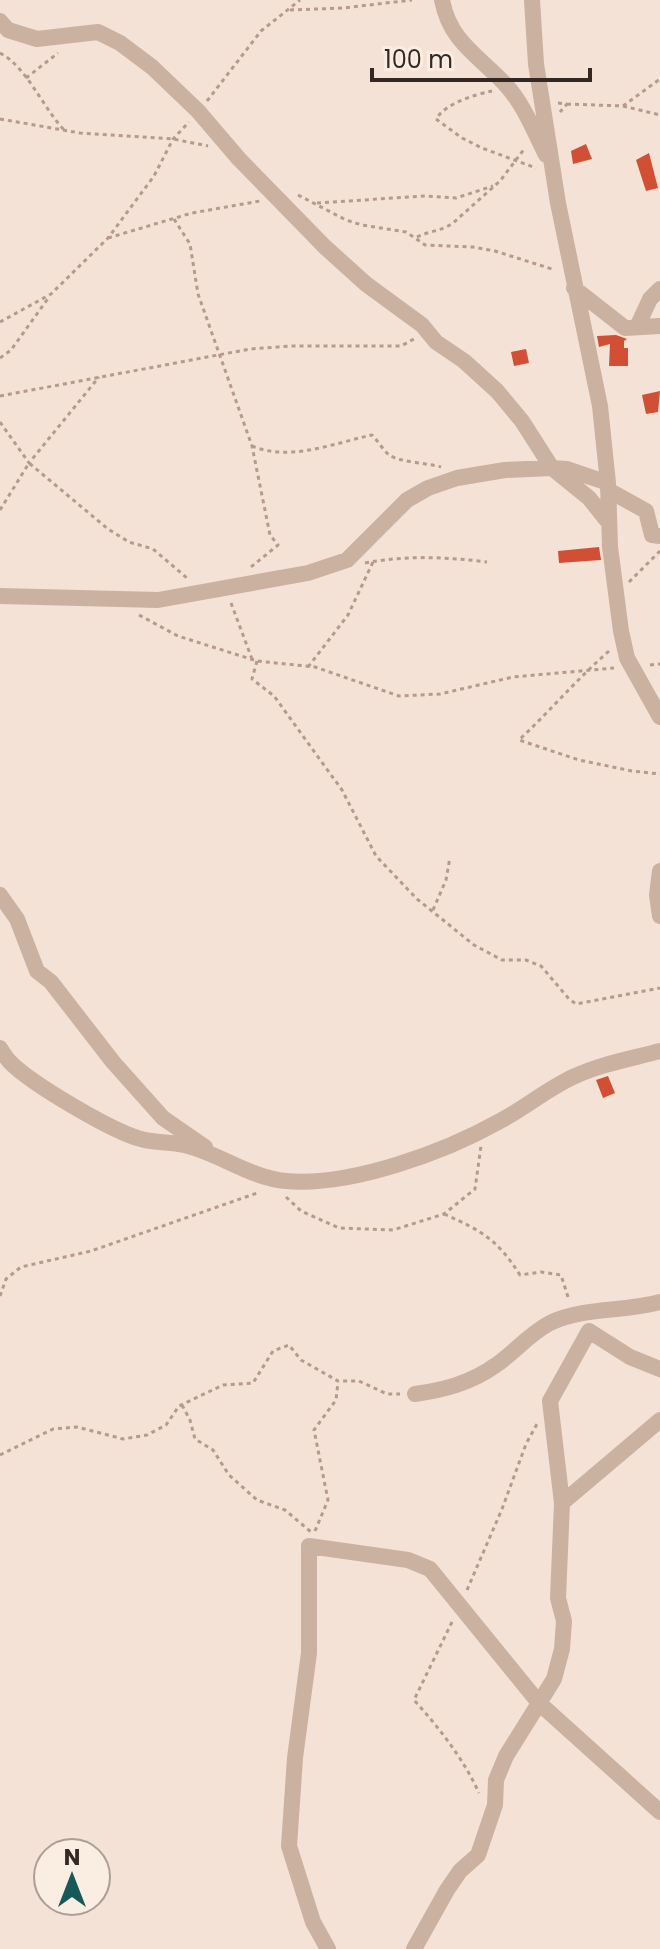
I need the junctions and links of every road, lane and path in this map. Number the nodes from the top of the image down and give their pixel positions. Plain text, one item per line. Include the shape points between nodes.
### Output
1 (300, 0) edge
2 (412, 0) edge
3 (442, 0) edge
4 (532, 0) edge
5 (290, 10) junction
6 (0, 21) edge
7 (59, 52) dead end
8 (0, 53) edge
9 (26, 78) junction
10 (660, 79) edge
11 (508, 87) junction
12 (567, 104) dead end
13 (623, 106) junction
14 (198, 111) junction
15 (660, 115) edge
16 (0, 119) edge
17 (65, 131) junction
18 (536, 134) junction
19 (173, 139) junction
20 (231, 150) junction
21 (515, 160) junction
22 (553, 172) junction
23 (493, 186) junction
24 (279, 197) junction
25 (174, 219) junction
26 (417, 237) junction
27 (108, 238) junction
28 (574, 284) junction
29 (660, 289) edge
30 (51, 294) junction
31 (0, 322) edge
32 (660, 326) edge
33 (637, 327) junction
34 (428, 332) junction
35 (222, 354) junction
36 (0, 358) edge
37 (99, 377) junction
38 (0, 396) edge
39 (0, 422) edge
40 (252, 446) junction
41 (29, 463) junction
42 (552, 468) junction
43 (463, 477) junction
44 (608, 487) junction
45 (0, 510) edge
46 (609, 523) junction
47 (660, 536) edge
48 (660, 551) edge
49 (373, 562) junction
50 (487, 562) dead end
51 (363, 564) dead end
52 (248, 570) dead end
53 (228, 587) junction
54 (204, 591) junction
55 (0, 596) edge
56 (618, 598) junction
57 (131, 611) dead end
58 (622, 636) junction
59 (254, 660) junction
60 (632, 666) junction
61 (308, 667) junction
62 (584, 673) junction
63 (660, 717) edge
64 (660, 774) edge
65 (450, 857) dead end
66 (660, 871) edge
67 (0, 895) edge
68 (433, 912) junction
69 (660, 916) edge
70 (660, 988) edge
71 (0, 1048) edge
72 (660, 1051) edge
73 (482, 1139) dead end
74 (213, 1154) junction
75 (260, 1192) dead end
76 (283, 1195) dead end
77 (444, 1214) junction
78 (0, 1296) edge
79 (660, 1302) edge
80 (572, 1317) junction
81 (589, 1331) junction
82 (660, 1369) edge
83 (338, 1381) junction
84 (415, 1394) joint
85 (182, 1405) junction
86 (660, 1420) edge
87 (0, 1455) edge
88 (562, 1503) junction
89 (539, 1703) junction
90 (660, 1812) edge
91 (328, 1949) edge
92 (414, 1949) edge

1 - 5 path
2 - 5 path
3 - 11 street via 446,19 468,51
4 - 22 street
5 - 14 path via 261,31
6 - 14 street via 8,30 37,39 98,32 152,67
7 - 9 path
8 - 9 path
9 - 17 path
10 - 13 path
11 - 18 street
11 - 21 path via 457,103 436,119 462,138
12 - 13 path
13 - 15 path
14 - 19 path
14 - 20 street
16 - 17 path
17 - 19 path
18 - 21 path
18 - 22 street
19 - 20 path
19 - 27 path via 154,176
20 - 24 street
21 - 22 path
21 - 23 path
22 - 28 street
23 - 26 path via 446,228
23 - 26 path via 456,198 317,203 354,223
24 - 25 path
24 - 34 street via 325,247
25 - 27 path
25 - 35 path via 190,244 198,294
26 - 28 path via 425,245 473,247 533,261
27 - 30 path
28 - 33 street via 625,328
28 - 44 street via 600,406
29 - 33 street
30 - 31 path
30 - 36 path
32 - 33 street
34 - 35 path via 401,346 291,346
34 - 42 street via 497,391
35 - 37 path
35 - 40 path
37 - 38 path
37 - 41 path
39 - 41 path
40 - 43 path via 294,453 372,435 398,460 420,461
40 - 52 path via 270,535 278,545
41 - 45 path
41 - 54 path via 108,529 153,549
42 - 43 street
42 - 44 street
42 - 46 street via 589,498
43 - 53 street via 407,500 347,560 308,573
44 - 46 street
44 - 47 street via 646,511 652,535
46 - 56 street
48 - 56 path
49 - 50 path via 441,556
49 - 51 path
49 - 61 path via 348,615
53 - 54 street
53 - 59 path via 234,616
54 - 55 street via 158,600
56 - 58 street
57 - 59 path via 178,636
58 - 60 street
58 - 62 path
59 - 61 path
59 - 68 path via 252,679 274,696 324,763 376,856
60 - 62 path
60 - 63 street
61 - 62 path via 399,696 440,694 513,677
62 - 64 path via 519,740 579,760
65 - 68 path
66 - 69 street
67 - 74 street via 17,919 37,971 163,1118
68 - 70 path via 502,960 541,966 576,1004
71 - 74 street via 11,1063 84,1112 140,1139
72 - 74 street via 598,1066 468,1137 383,1168 285,1182
73 - 77 path via 475,1189
75 - 78 path via 91,1251 21,1267 6,1279
76 - 77 path via 301,1211 339,1228 393,1230
77 - 80 path via 491,1238 520,1275 561,1275
79 - 80 street
80 - 81 street
80 - 84 street via 551,1323 496,1366 450,1389
81 - 82 street
81 - 88 street via 550,1401
83 - 84 path via 359,1381 387,1394
83 - 85 path via 301,1360 289,1345 273,1351 253,1383 223,1385
83 - 85 path via 336,1400 314,1430 328,1500 314,1534 285,1510 257,1500 229,1475 213,1450 195,1439
85 - 87 path via 166,1425 147,1435 123,1439 77,1427 53,1429
86 - 88 street
88 - 89 street via 562,1649 554,1679
89 - 90 street
89 - 91 street via 430,1569 408,1560 309,1546 309,1653 289,1846 313,1922
89 - 92 street via 496,1780 495,1805 478,1855 454,1881

